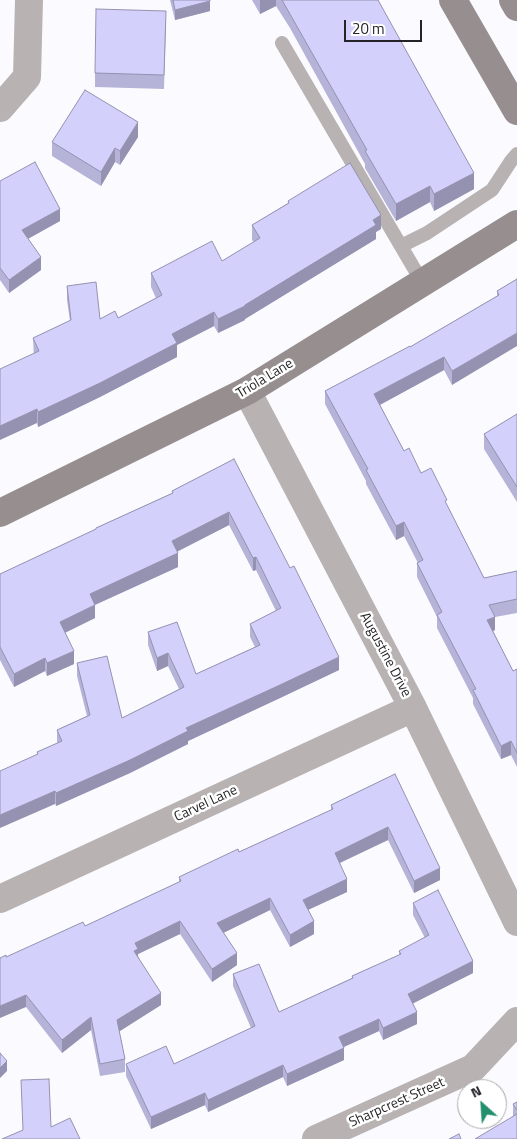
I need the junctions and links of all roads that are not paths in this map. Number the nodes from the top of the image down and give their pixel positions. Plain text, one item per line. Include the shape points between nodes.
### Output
1 (29, 0) edge
2 (453, 0) edge
3 (513, 0) edge
4 (517, 7) edge
5 (282, 43) dead end
6 (0, 108) edge
7 (517, 110) edge
8 (517, 154) edge
9 (517, 224) edge
10 (401, 246) junction
11 (422, 282) junction
12 (247, 391) junction
13 (0, 513) edge
14 (413, 708) junction
15 (0, 899) edge
16 (517, 922) edge
17 (517, 1021) edge
18 (316, 1139) edge

1 - 6 street via 27,77
2 - 7 street
3 - 4 street
5 - 10 lane
8 - 10 lane via 492,190 427,233
9 - 11 street, Triola Lane
10 - 11 lane
11 - 12 street, Triola Lane
12 - 13 street, Triola Lane
12 - 14 street, Augustine Drive
14 - 15 street, Carvel Lane
14 - 16 street, Augustine Drive
17 - 18 street, Sharpcrest Street via 474,1068

